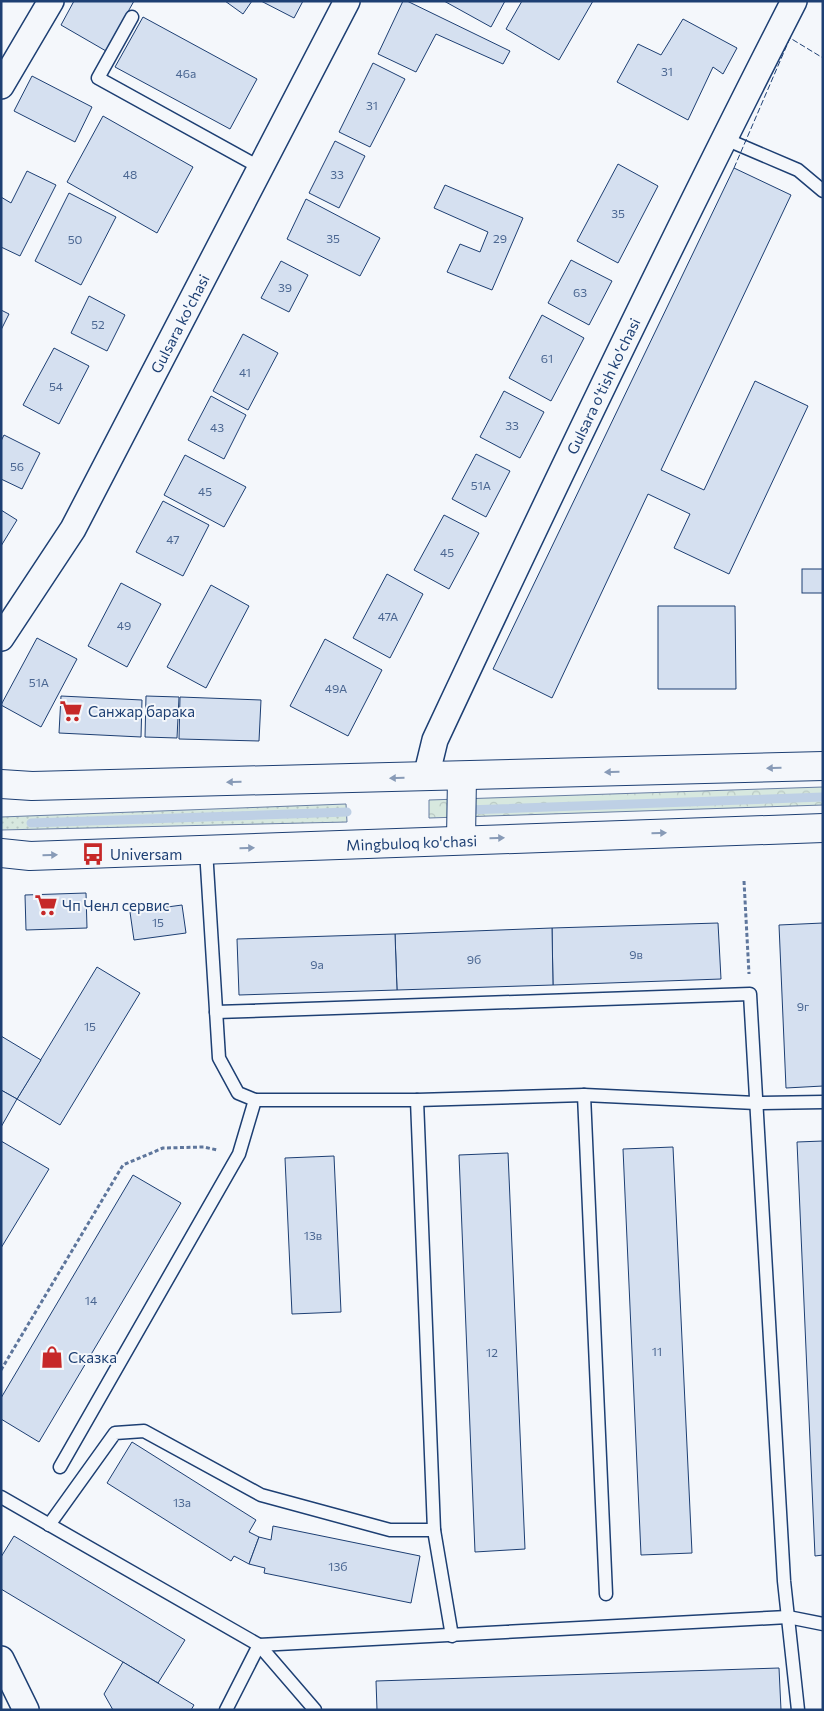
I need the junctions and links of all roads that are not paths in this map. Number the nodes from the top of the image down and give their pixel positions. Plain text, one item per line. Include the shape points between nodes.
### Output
1 (51, 1) edge
2 (347, 1) edge
3 (794, 1) edge
4 (132, 17) dead end
5 (1, 86) edge
6 (724, 138) junction
7 (261, 168) junction
8 (823, 191) edge
9 (1, 638) edge
10 (823, 766) edge
11 (462, 776) junction
12 (426, 777) junction
13 (1, 784) edge
14 (823, 828) edge
15 (461, 840) junction
16 (206, 850) junction
17 (1, 853) edge
18 (216, 1012) junction
19 (584, 1095) junction
20 (255, 1100) junction
21 (417, 1100) junction
22 (823, 1102) edge
23 (756, 1103) junction
24 (60, 1467) dead end
25 (1, 1497) edge
26 (49, 1525) junction
27 (434, 1530) junction
28 (606, 1594) dead end
29 (788, 1617) junction
30 (823, 1624) edge
31 (452, 1636) junction
32 (259, 1645) junction
33 (1, 1659) edge
34 (26, 1710) edge
35 (226, 1710) edge
36 (315, 1710) edge
37 (798, 1710) edge

1 - 5 street
2 - 7 street, Gulsara ko'chasi
3 - 6 street, Gulsara o'tish ko'chasi
4 - 7 lane via 98,78
6 - 8 lane via 798,170
6 - 12 street, Gulsara o'tish ko'chasi via 564,463 435,740
7 - 9 street, Gulsara ko'chasi via 72,529
10 -> 11 main road
11 - 12 main road
11 - 15 main road
12 -> 13 main road via 32,786
15 -> 14 main road, Mingbuloq ko'chasi
16 -> 15 main road, Mingbuloq ko'chasi
17 -> 16 main road, Mingbuloq ko'chasi via 30,856
16 - 18 lane
18 - 20 lane via 219,1058 238,1093
18 - 23 lane via 750,994
19 - 21 lane
19 - 23 lane
19 - 28 lane
20 - 21 lane
20 - 24 lane via 239,1154
21 - 27 lane
22 - 23 lane
23 - 29 lane
25 - 26 lane
26 - 27 lane via 115,1433 144,1431 261,1495 390,1530
26 - 32 lane
27 - 31 lane
29 - 30 lane
29 - 31 lane
29 - 37 lane
31 - 32 lane
32 - 35 lane
32 - 36 lane
33 - 34 street

